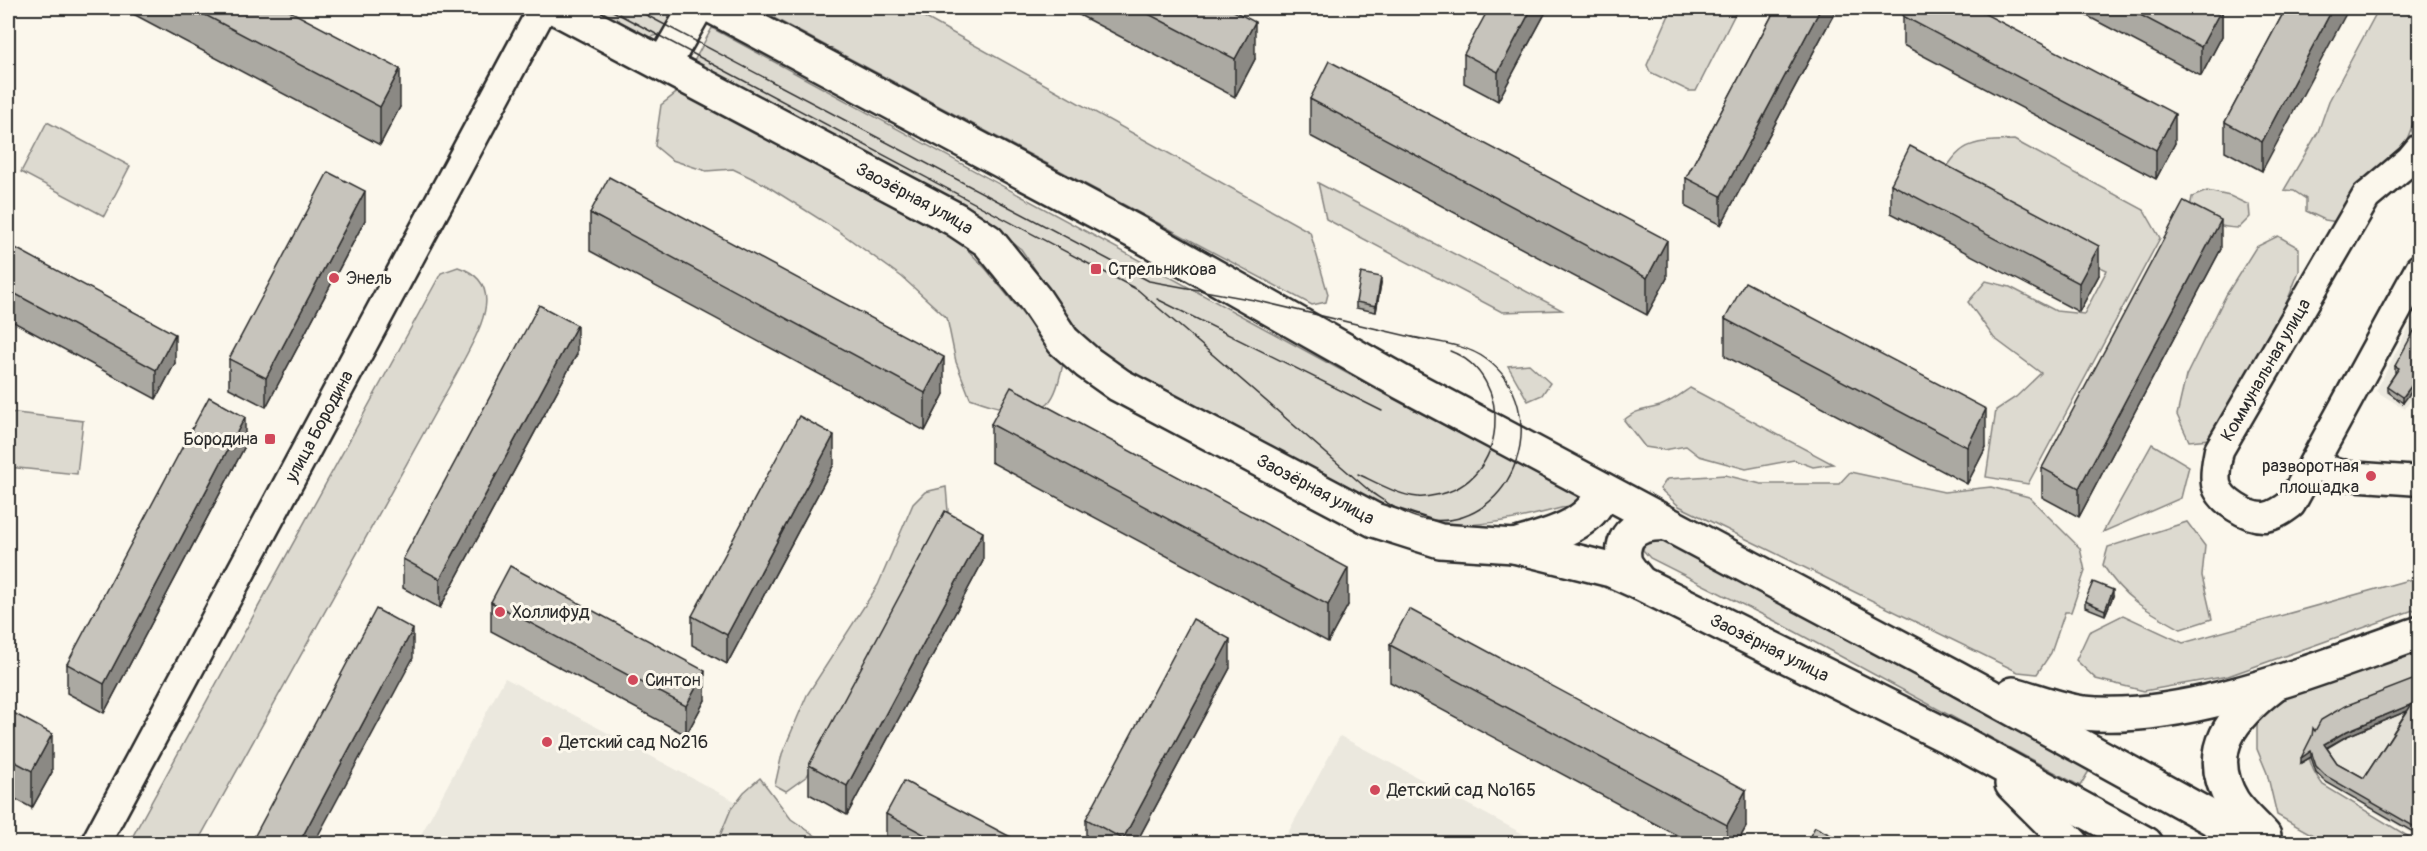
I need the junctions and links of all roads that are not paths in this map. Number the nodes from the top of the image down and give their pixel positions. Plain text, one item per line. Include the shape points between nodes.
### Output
1 (543, 8) edge
2 (556, 8) edge
3 (696, 8) edge
4 (715, 8) edge
5 (664, 64) junction
6 (2420, 148) edge
7 (2420, 268) edge
8 (2313, 465) junction
9 (2420, 480) edge
10 (1603, 490) junction
11 (1666, 524) junction
12 (1514, 546) junction
13 (1640, 582) junction
14 (2420, 633) edge
15 (1957, 678) junction
16 (2276, 682) junction
17 (1965, 745) junction
18 (95, 843) edge
19 (2072, 843) edge
20 (2146, 843) edge
21 (2259, 843) edge
22 (2271, 843) edge

1 - 18 street, улица Бородина
2 - 5 main road, Заозёрная улица
3 - 5 main road
4 - 10 main road via 1141,235 1401,382
5 - 12 main road, Заозёрная улица via 955,219 988,241 1063,341 1119,385 1374,520 1440,541
6 - 8 street, Коммунальная улица via 2366,197 2219,450 2215,470 2220,494 2234,506 2266,517 2291,504
7 - 8 street, Коммунальная улица
8 - 9 street via 2348,476
10 - 11 main road
10 - 12 main road via 1586,516 1547,536
11 - 13 main road via 1644,523 1625,546 1624,559
11 - 15 main road
12 - 13 main road, Заозёрная улица via 1611,570
13 - 17 main road, Заозёрная улица
14 - 16 main road
15 - 16 main road via 2082,713 2122,714 2183,706
15 - 21 main road
16 - 22 main road via 2246,706 2231,725 2221,750 2222,776 2234,803
17 - 19 main road via 2025,795
17 - 20 main road, Заозёрная улица

